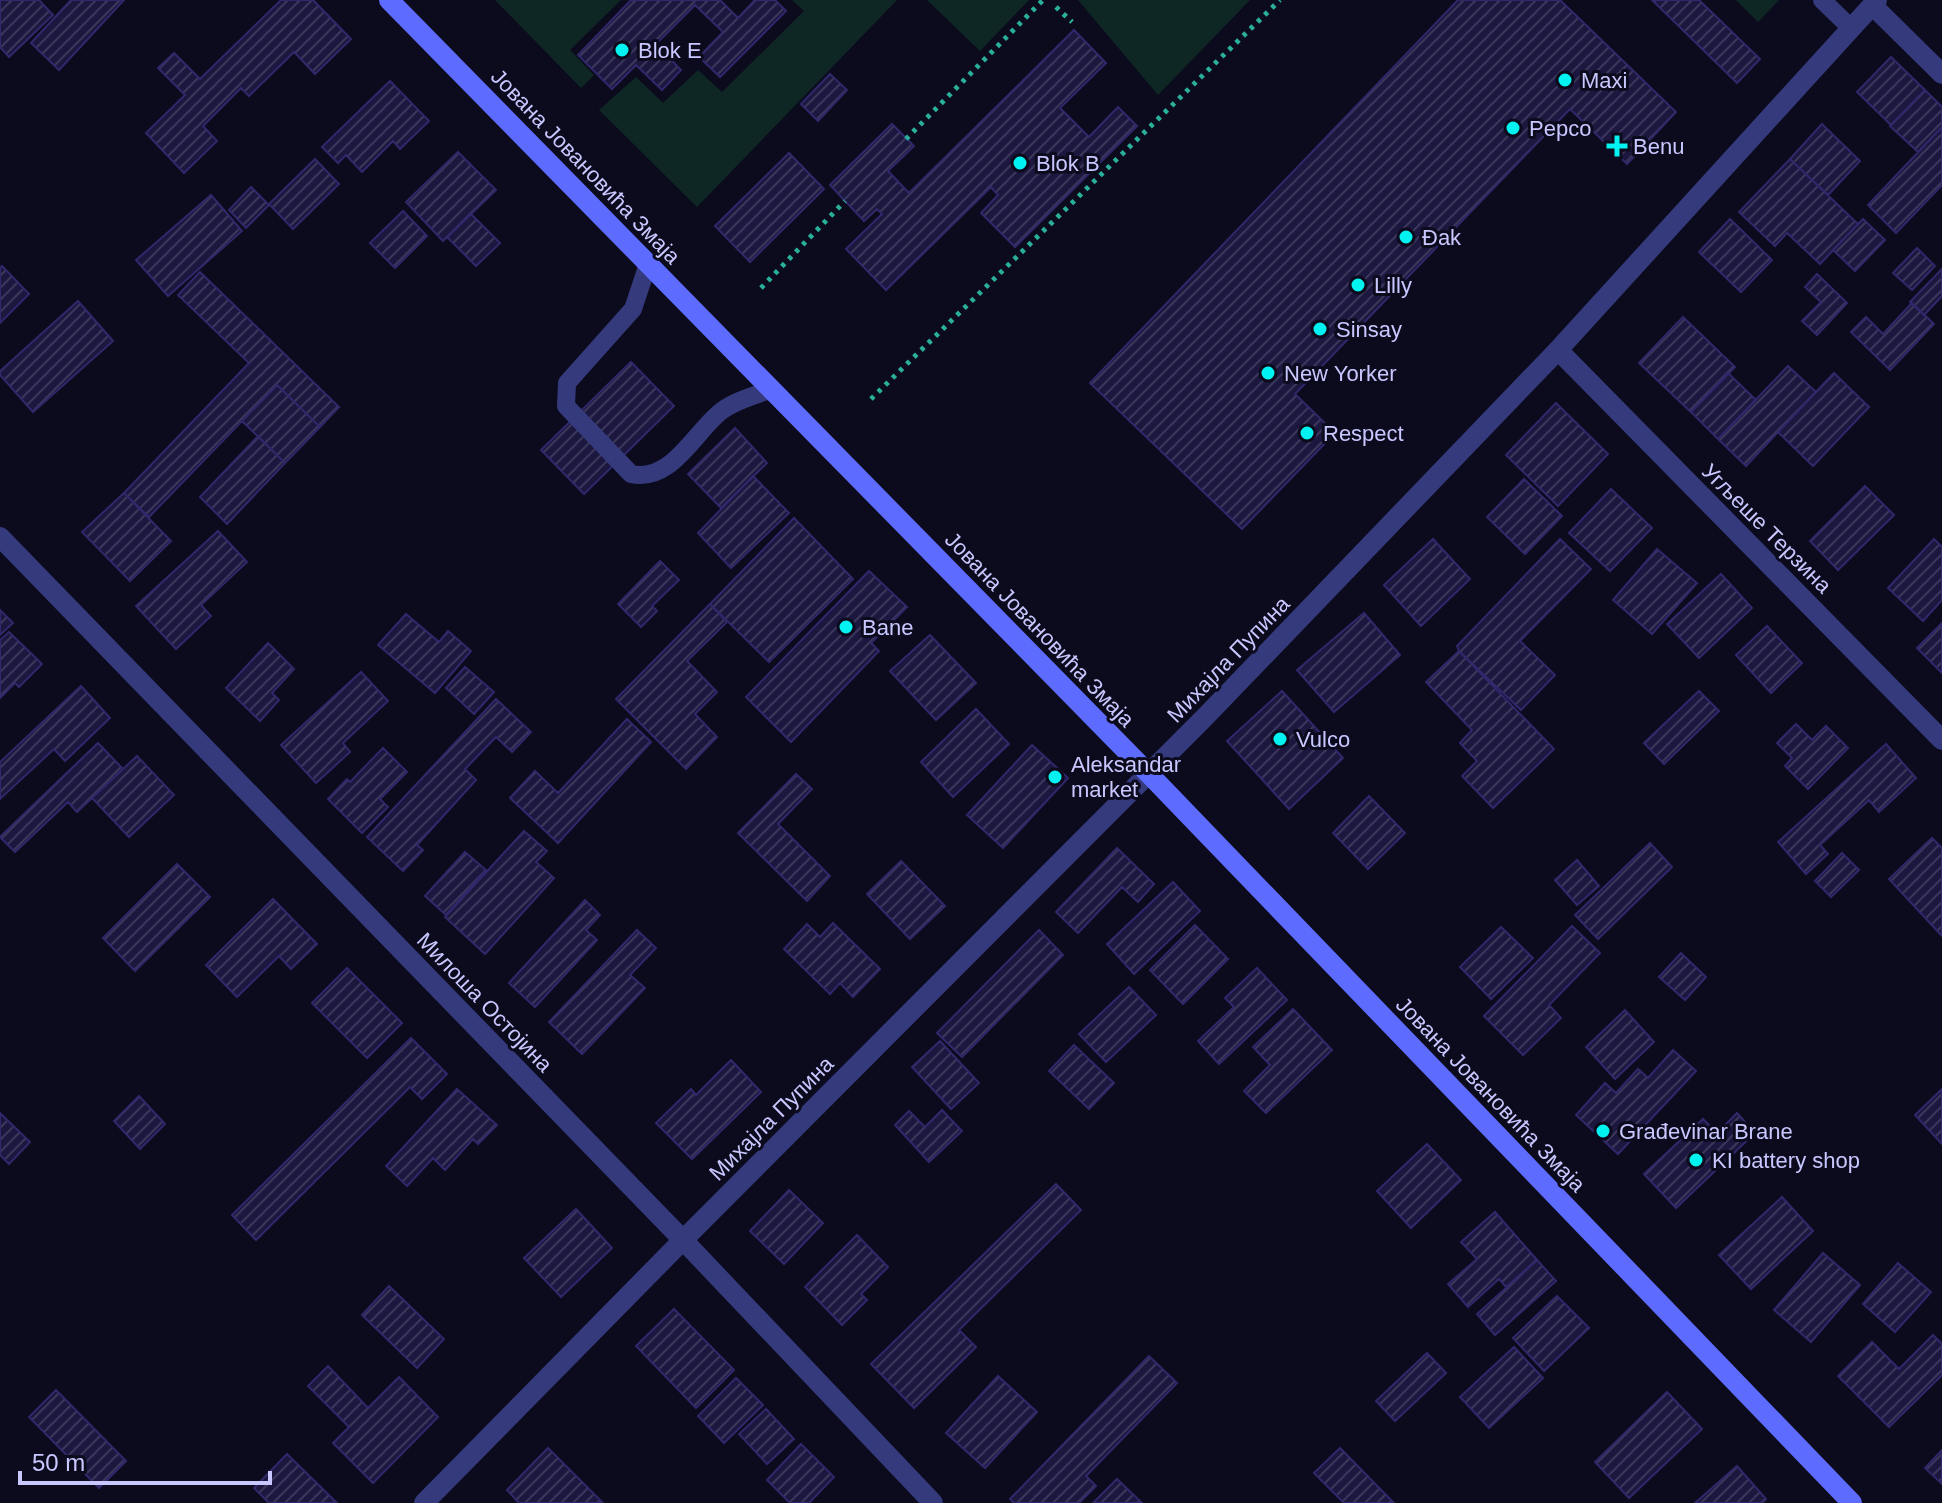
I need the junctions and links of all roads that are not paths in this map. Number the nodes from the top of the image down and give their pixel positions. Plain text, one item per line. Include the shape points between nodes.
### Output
1 (389, 0) edge
2 (1822, 0) edge
3 (1875, 2) edge
4 (1851, 28) junction
5 (1942, 74) edge
6 (648, 264) junction
7 (1558, 350) junction
8 (771, 389) junction
9 (0, 537) edge
10 (1942, 740) edge
11 (1149, 774) junction
12 (683, 1240) junction
13 (424, 1503) edge
14 (933, 1503) edge
15 (1852, 1503) edge

1 - 6 main road, Јована Јовановића Змаја
2 - 4 lane
3 - 4 street, Михајла Пупина
3 - 5 street
4 - 7 street, Михајла Пупина
6 - 8 main road, Јована Јовановића Змаја
6 - 8 lane via 633,309 567,383 566,406 631,474 660,473 721,410
7 - 10 street, Угљеше Терзина
7 - 11 street, Михајла Пупина
8 - 11 main road, Јована Јовановића Змаја
9 - 12 street, Милоша Остојина
11 - 12 street, Михајла Пупина
11 - 15 main road, Јована Јовановића Змаја
12 - 13 street, Михајла Пупина
12 - 14 street, Милоша Остојина

